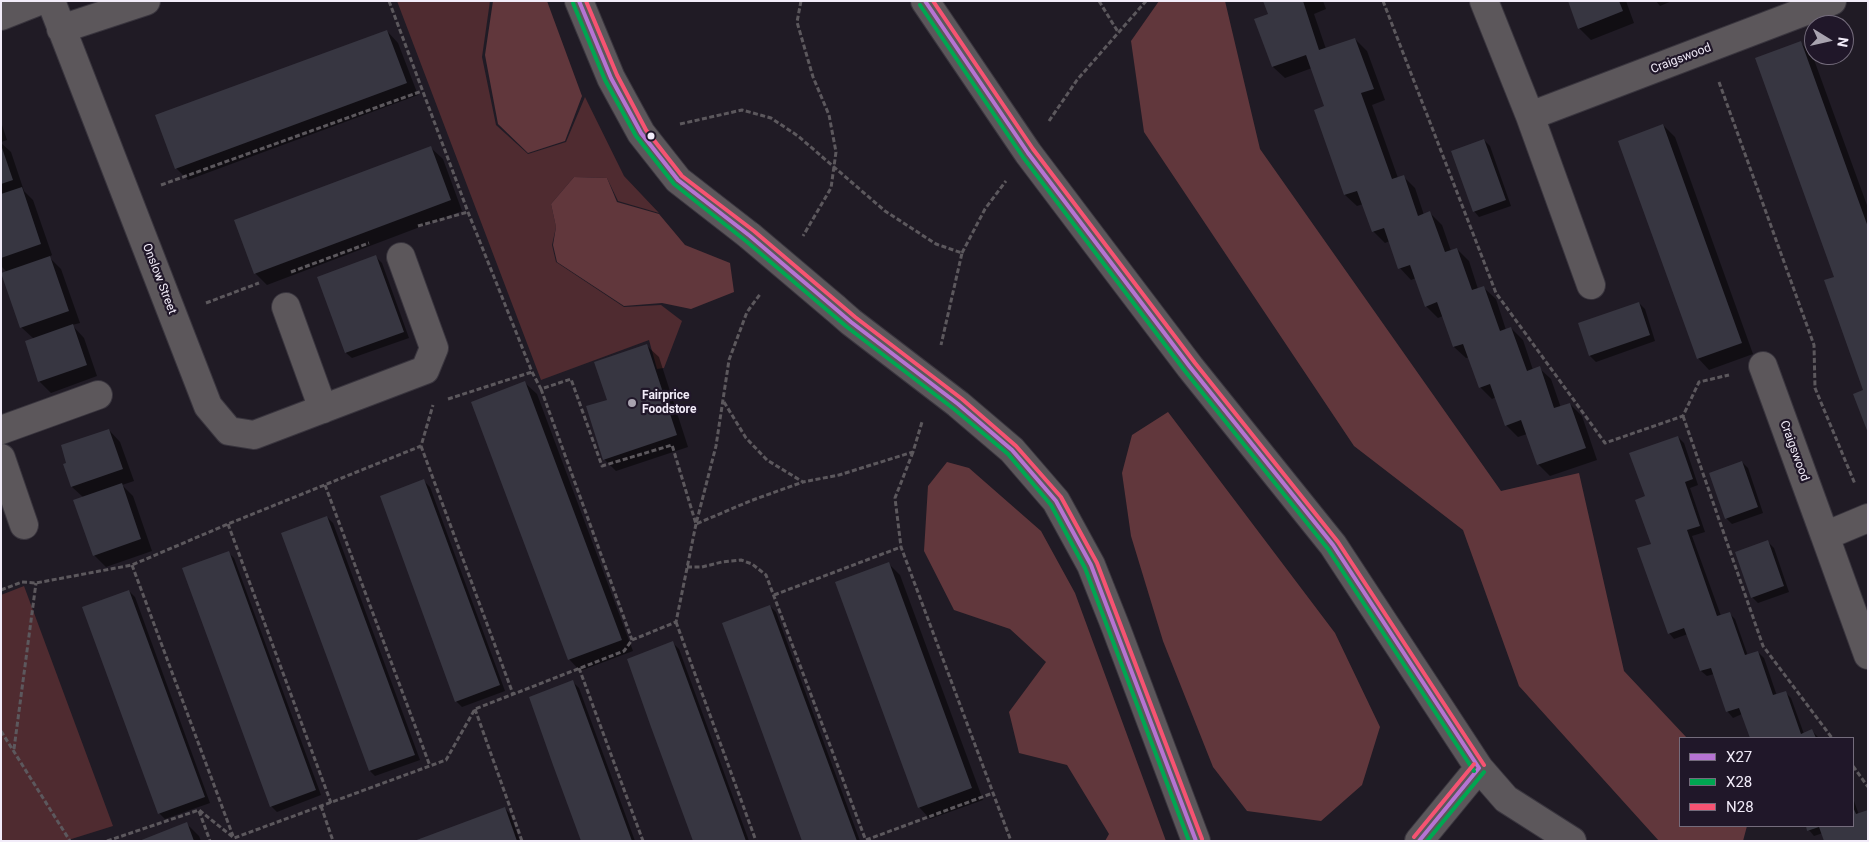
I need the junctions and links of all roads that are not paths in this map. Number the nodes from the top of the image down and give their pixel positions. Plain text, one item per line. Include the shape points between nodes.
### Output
1 (39, 1) edge
2 (51, 1) edge
3 (146, 1) edge
4 (579, 1) edge
5 (925, 1) edge
6 (1484, 1) edge
7 (1832, 1) edge
8 (1, 16) edge
9 (62, 29) junction
10 (1530, 116) junction
11 (402, 257) dead end
12 (1590, 285) dead end
13 (286, 307) dead end
14 (1763, 366) road end
15 (98, 395) dead end
16 (324, 408) junction
17 (1, 430) edge
18 (1, 458) edge
19 (1868, 518) edge
20 (24, 524) dead end
21 (1825, 536) junction
22 (1868, 655) edge
23 (1479, 768) junction
24 (1196, 841) edge
25 (1419, 841) edge
26 (1572, 841) edge

1 - 8 street
2 - 9 street, Onslow Street
3 - 9 street
4 - 24 street, bridge via 611,78 641,133 678,180 1012,450 1056,501 1091,566
5 - 23 street via 1028,153 1190,367 1333,546
6 - 10 street
7 - 10 street, Craigswood
9 - 16 street, Onslow Street via 208,406 229,430 254,434
10 - 12 street
11 - 16 street, Onslow Street via 434,348 425,370
13 - 16 street
14 - 21 street, Craigswood
15 - 17 street
18 - 20 street
19 - 21 street
21 - 22 street, Craigswood
23 - 25 street
23 - 26 street via 1506,799

